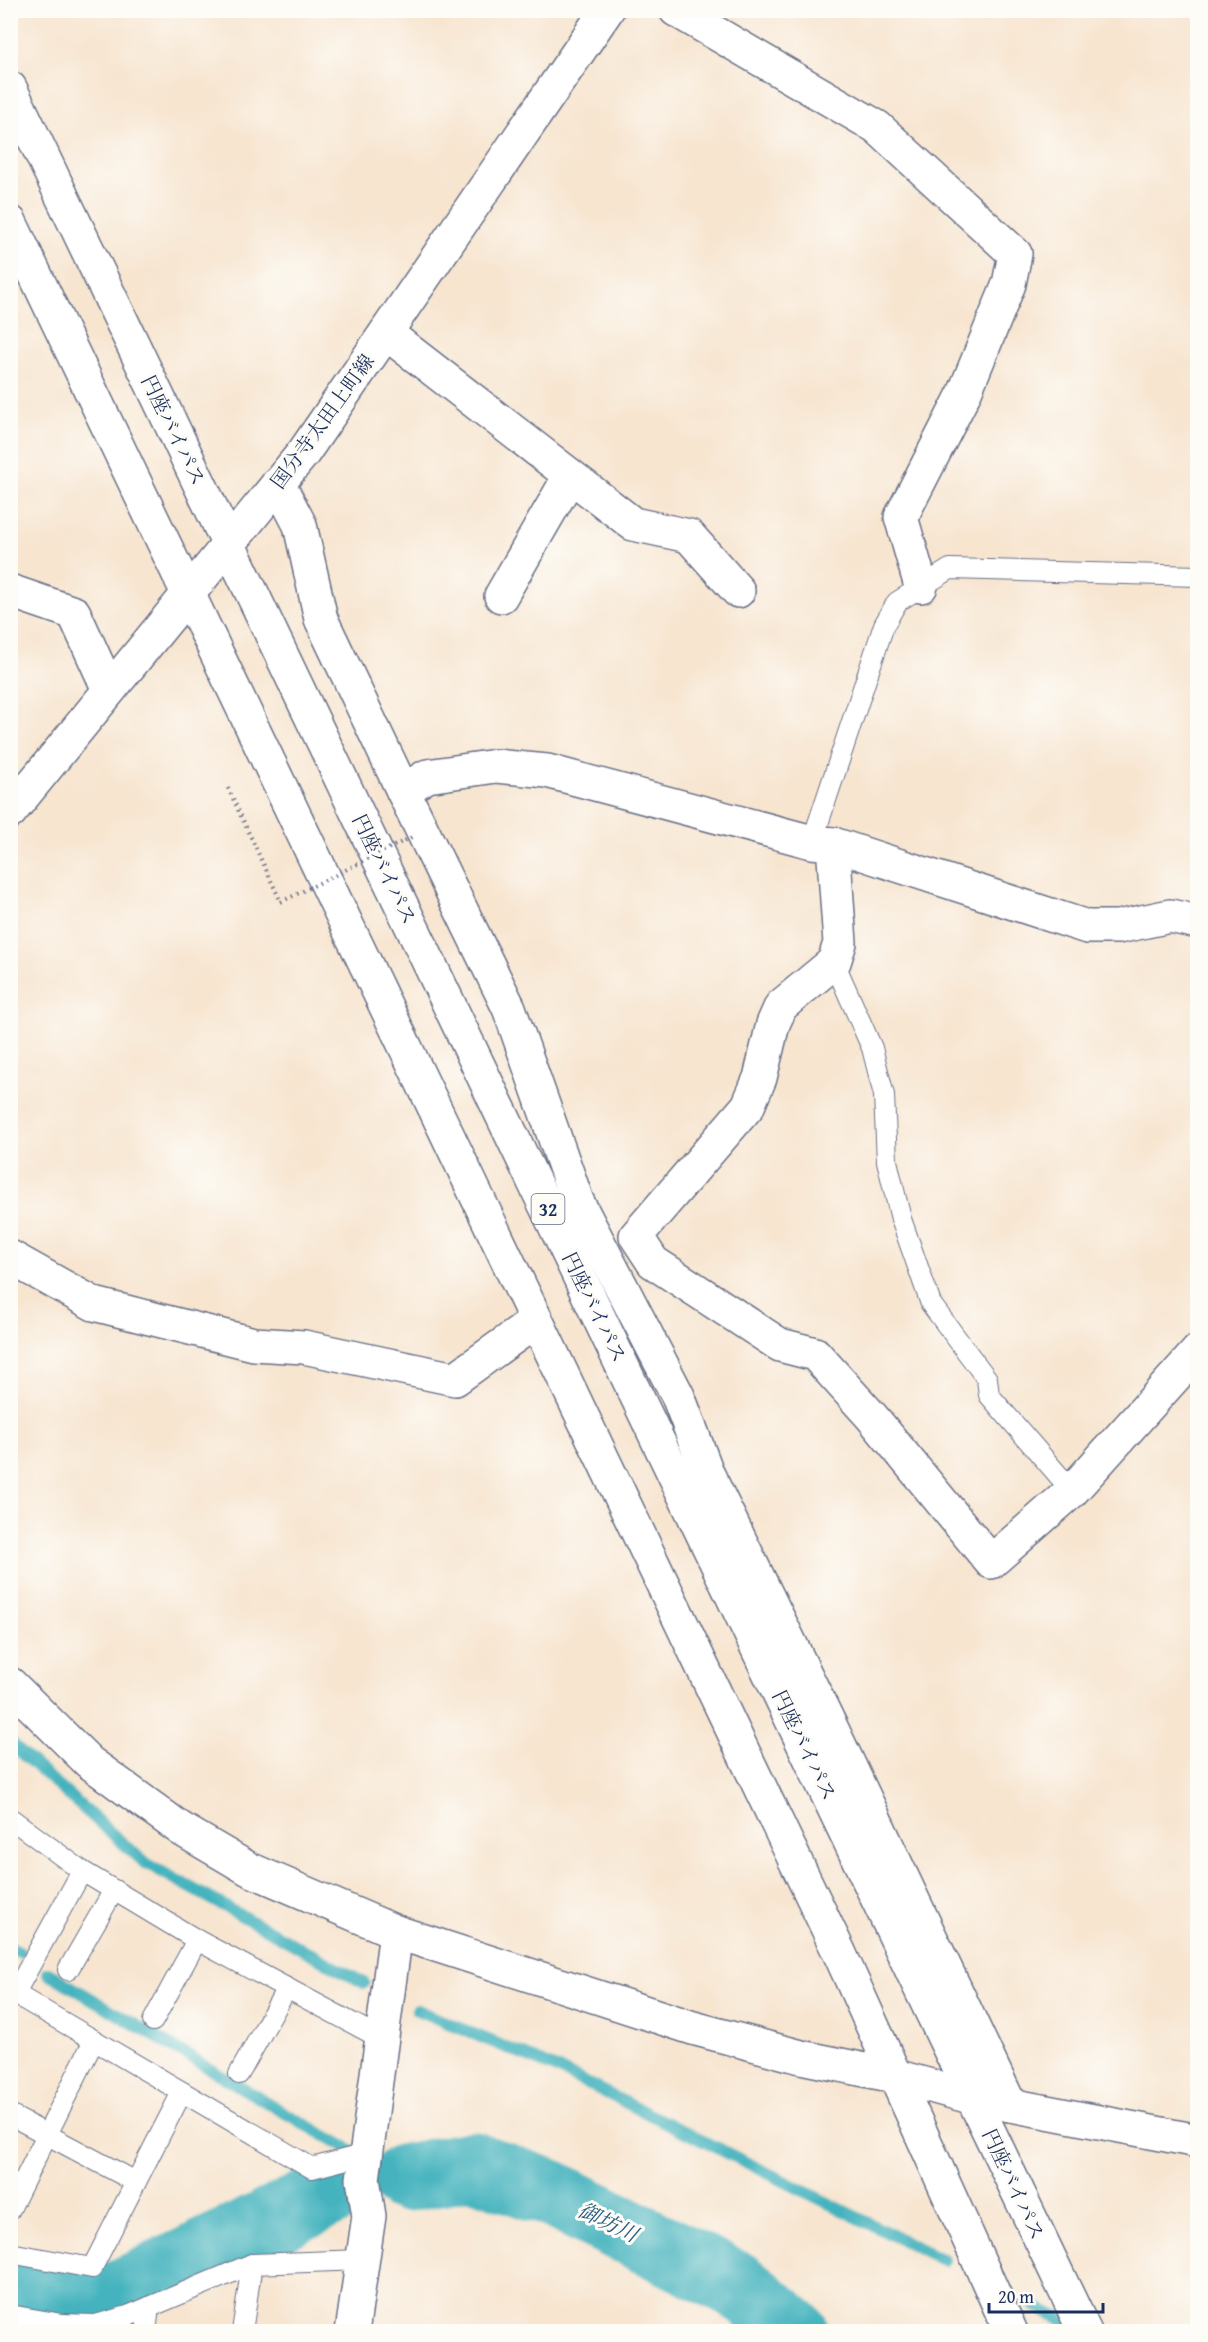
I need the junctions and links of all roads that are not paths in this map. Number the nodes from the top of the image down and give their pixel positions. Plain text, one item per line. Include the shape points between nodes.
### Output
1 (607, 10) edge
2 (676, 10) edge
3 (10, 88) edge
4 (10, 222) edge
5 (386, 333) junction
6 (570, 476) junction
7 (278, 483) junction
8 (229, 545) junction
9 (1197, 576) edge
10 (921, 586) junction
11 (10, 591) edge
12 (738, 591) dead end
13 (187, 594) junction
14 (501, 596) dead end
15 (110, 690) junction
16 (403, 791) junction
17 (10, 812) edge
18 (823, 843) junction
19 (1197, 922) edge
20 (834, 962) junction
21 (10, 1257) edge
22 (536, 1321) junction
23 (1197, 1352) edge
24 (1071, 1491) junction
25 (10, 1684) edge
26 (10, 1818) edge
27 (82, 1871) junction
28 (114, 1890) junction
29 (396, 1932) junction
30 (197, 1940) junction
31 (68, 1970) dead end
32 (287, 1988) junction
33 (13, 1992) edge
34 (153, 2021) dead end
35 (382, 2039) junction
36 (94, 2040) junction
37 (239, 2074) dead end
38 (896, 2076) junction
39 (182, 2092) junction
40 (974, 2098) junction
41 (1010, 2105) junction
42 (10, 2115) edge
43 (47, 2134) junction
44 (1197, 2141) edge
45 (366, 2154) junction
46 (136, 2182) junction
47 (10, 2209) edge
48 (10, 2253) edge
49 (363, 2260) junction
50 (252, 2264) junction
51 (149, 2307) junction
52 (10, 2315) edge
53 (48, 2327) edge
54 (146, 2331) edge
55 (242, 2331) edge
56 (352, 2331) edge
57 (1011, 2331) edge
58 (1085, 2331) edge

1 - 5 main road, 国分寺太田上町線
2 - 10 main road via 876,127 1015,254 1009,284 964,394 901,517
3 - 8 main road, 円座バイパス / 32
4 - 13 main road
5 - 6 main road
5 - 7 main road, 国分寺太田上町線
6 - 12 main road via 633,525 689,536
6 - 14 main road
7 - 8 main road, 国分寺太田上町線
7 - 16 main road via 300,525 321,619
8 - 13 main road, 国分寺太田上町線
8 - 40 main road, 円座バイパス / 32
9 - 10 lane via 950,569
10 - 18 lane via 897,602 884,625
11 - 15 main road via 74,613
13 - 15 main road, 国分寺太田上町線
13 - 22 main road
15 - 17 main road, 国分寺太田上町線
16 - 18 main road via 427,776 496,766 547,771
16 - 41 main road via 509,1008 577,1201 678,1396 708,1475
18 - 19 main road via 1087,927 1118,927 1170,916
18 - 20 main road via 840,943
20 - 24 lane via 872,1048 884,1095 887,1161 900,1219 931,1304 987,1379 989,1395
20 - 24 main road via 781,1006 748,1106 636,1236 653,1262 780,1346 815,1353 991,1562
21 - 22 main road via 94,1304 254,1344 304,1347 455,1379
22 - 38 main road
23 - 24 main road
25 - 29 main road via 89,1762 181,1829 249,1869
26 - 27 lane
27 - 28 lane
27 - 33 lane
28 - 30 lane
28 - 31 lane
29 - 35 main road
29 - 38 main road via 693,2028 801,2058
30 - 32 lane
30 - 34 lane
32 - 35 lane
32 - 37 lane
33 - 36 lane
35 - 45 main road
36 - 39 lane
36 - 43 lane
38 - 40 main road
38 - 57 main road
39 - 45 lane via 312,2168
39 - 46 lane
40 - 41 main road
40 - 58 main road, 円座バイパス / 32
41 - 44 main road
42 - 43 lane
43 - 46 lane
43 - 47 lane
45 - 49 main road via 363,2179 369,2217
46 - 48 lane via 92,2268
49 - 50 lane
49 - 56 main road
50 - 51 lane
50 - 55 lane
51 - 53 lane via 96,2325
51 - 54 lane
52 - 53 lane

